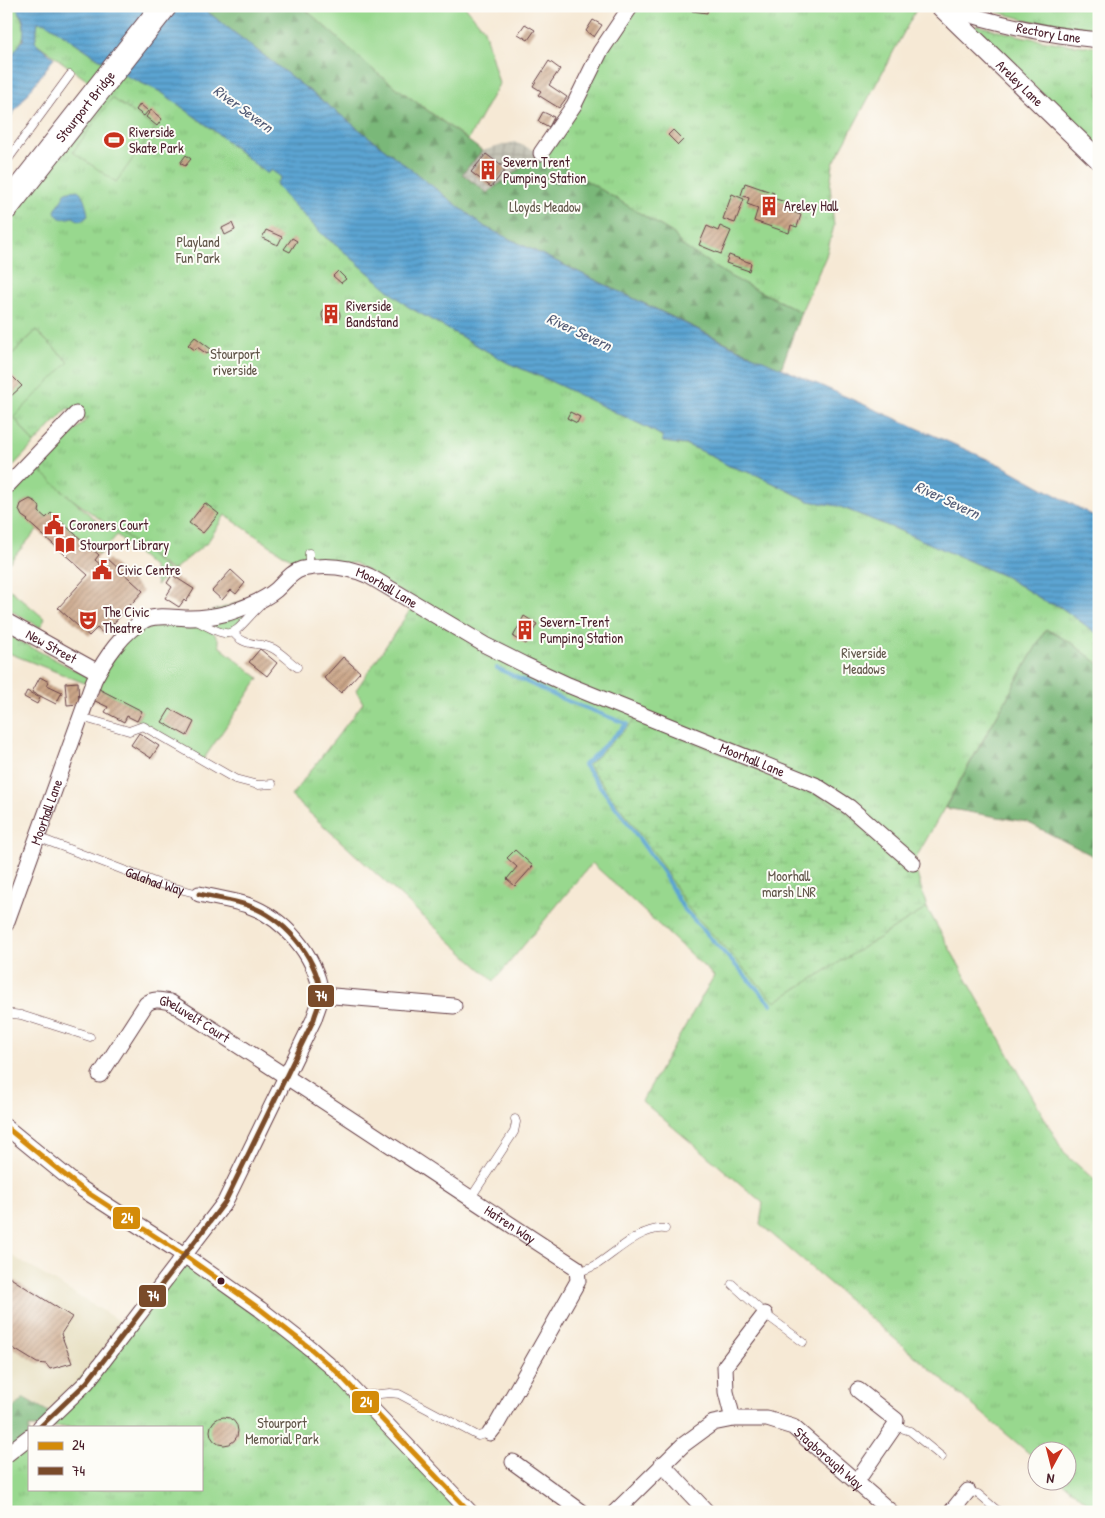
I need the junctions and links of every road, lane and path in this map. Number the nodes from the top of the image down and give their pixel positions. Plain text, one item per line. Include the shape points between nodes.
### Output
1 (164, 6) edge
2 (631, 6) edge
3 (941, 6) edge
4 (1099, 40) edge
5 (70, 75) dead end
6 (541, 153) dead end
7 (1099, 160) edge
8 (6, 162) edge
9 (6, 207) edge
10 (76, 414) dead end
11 (7, 484) edge
12 (275, 591) junction
13 (191, 618) junction
14 (6, 621) edge
15 (233, 632) junction
16 (297, 667) dead end
17 (98, 672) junction
18 (81, 717) junction
19 (272, 784) dead end
20 (37, 838) junction
21 (913, 863) dead end
22 (199, 894) joint
23 (6, 924) edge
24 (321, 995) junction
25 (454, 1006) dead end
26 (6, 1013) edge
27 (90, 1037) dead end
28 (100, 1075) dead end
29 (286, 1076) junction
30 (515, 1119) dead end
31 (6, 1127) edge
32 (470, 1199) junction
33 (665, 1229) dead end
34 (184, 1255) junction
35 (577, 1273) junction
36 (732, 1284) dead end
37 (764, 1314) junction
38 (803, 1342) dead end
39 (858, 1390) dead end
40 (360, 1396) junction
41 (732, 1419) junction
42 (41, 1426) edge
43 (895, 1426) junction
44 (490, 1433) joint
45 (28, 1438) edge
46 (6, 1455) edge
47 (942, 1457) dead end
48 (513, 1462) dead end
49 (662, 1464) junction
50 (857, 1481) junction
51 (968, 1491) joint
52 (470, 1512) edge
53 (582, 1512) edge
54 (614, 1512) edge
55 (707, 1512) edge
56 (892, 1512) edge
57 (951, 1512) edge
58 (999, 1512) edge

1 - 9 main road, Stourport Bridge
2 - 6 street via 600,52 574,105
3 - 4 street, Rectory Lane via 1015,27
3 - 7 street, Areley Lane
5 - 8 lane
10 - 11 street
12 - 13 street, Moorhall Lane via 228,613
12 - 15 lane via 240,629
12 - 21 street, Moorhall Lane via 309,561 353,568 531,668 815,785 849,807
13 - 15 lane via 221,633
13 - 17 street, Moorhall Lane via 146,620 112,650
14 - 17 street, New Street
15 - 16 lane via 245,643 276,650
17 - 18 street, Moorhall Lane
18 - 19 lane via 129,731 143,726 235,778 258,785
18 - 20 street, Moorhall Lane
20 - 22 lane, Galahad Way via 160,884
20 - 23 street, Moorhall Lane
22 - 24 street, Galahad Way via 248,906 271,917 305,950
24 - 25 street
24 - 29 street via 314,1019
26 - 27 lane
28 - 29 street, Gheluvelt Court via 146,1004 159,999 170,1002
29 - 32 street, Hafren Way
29 - 34 street via 225,1202
30 - 32 lane via 514,1132
31 - 34 street via 82,1189
32 - 35 street, Hafren Way via 577,1268
33 - 35 lane via 656,1228 632,1239 594,1266
34 - 40 street via 311,1348
34 - 42 street via 87,1382
35 - 44 street via 578,1282
36 - 37 lane
37 - 38 lane
37 - 41 street via 726,1366 726,1392
39 - 43 street via 896,1420
40 - 44 lane via 399,1394 478,1436
40 - 52 street
41 - 49 street, Stagborough Way via 713,1423
41 - 50 street, Stagborough Way via 767,1420 793,1427
43 - 47 lane via 910,1431
43 - 50 street
45 - 46 street
48 - 53 street
49 - 54 street, Stagborough Way
49 - 55 street
50 - 56 street, Stagborough Way
51 - 57 street
51 - 58 lane via 978,1494

